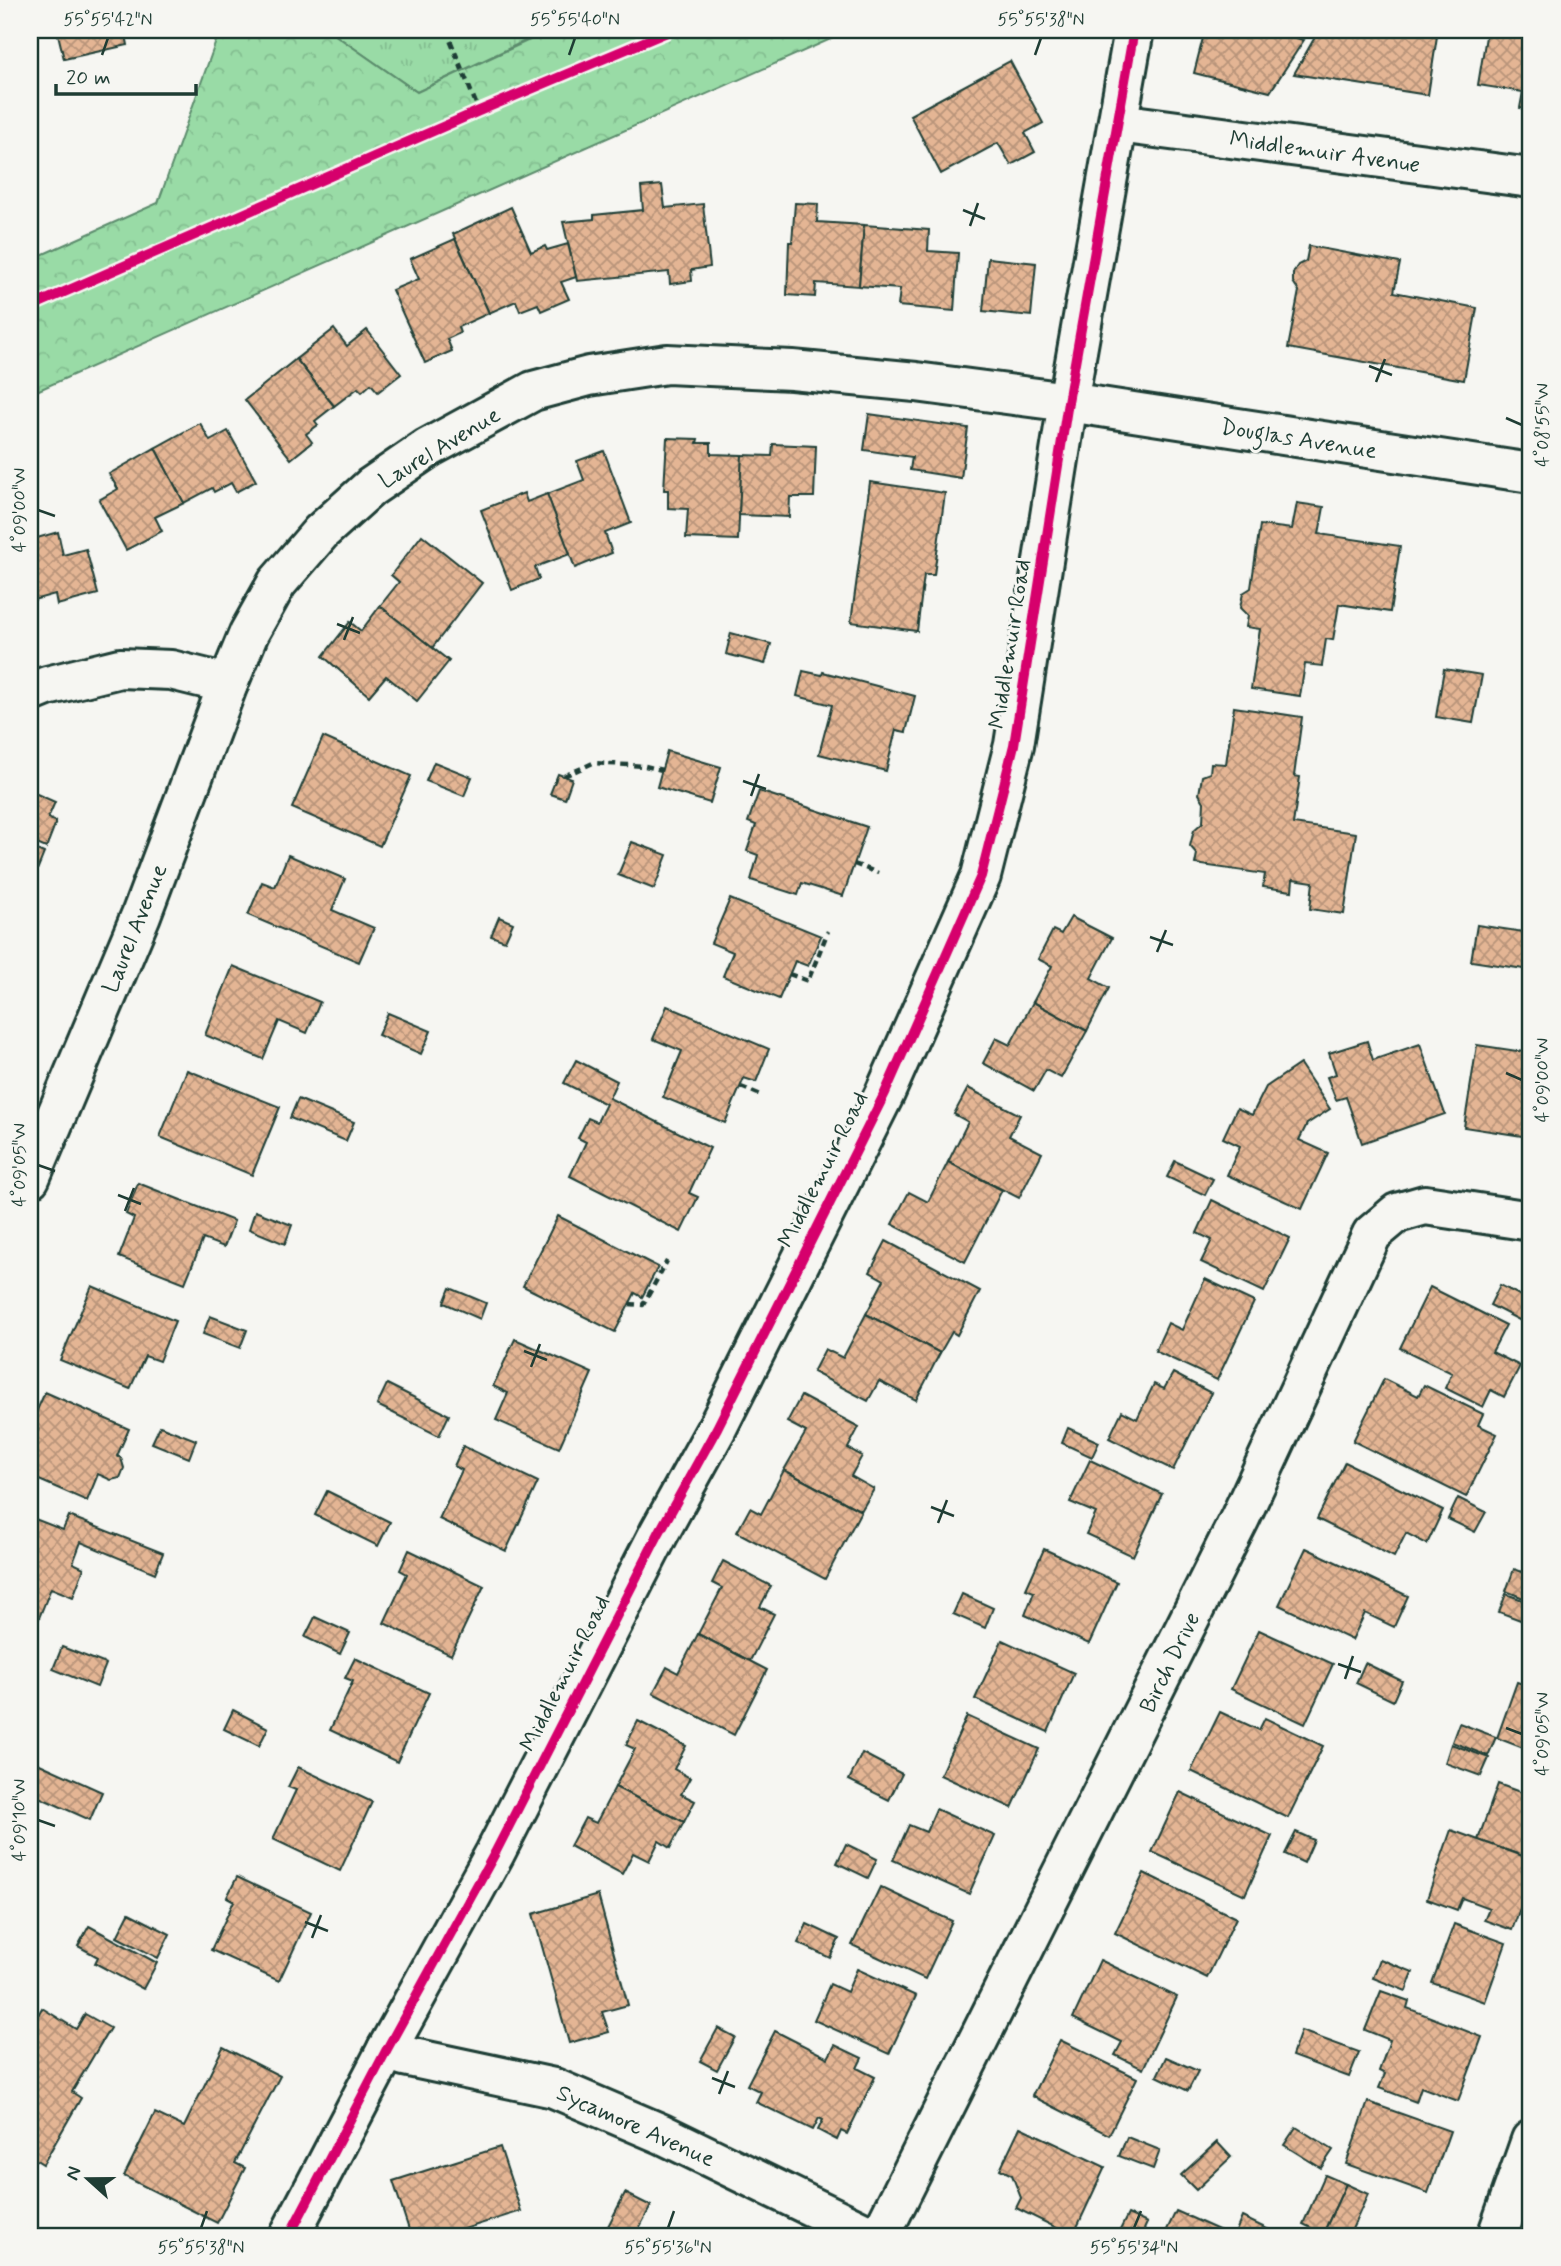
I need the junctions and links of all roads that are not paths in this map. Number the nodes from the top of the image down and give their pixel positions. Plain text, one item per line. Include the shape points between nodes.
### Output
1 (1134, 30) edge
2 (1118, 123) junction
3 (1531, 178) edge
4 (1068, 402) junction
5 (1531, 473) edge
6 (228, 684) junction
7 (30, 693) edge
8 (30, 1178) edge
9 (1531, 1221) edge
10 (387, 2049) junction
11 (1531, 2140) edge
12 (289, 2236) edge
13 (872, 2236) edge
14 (880, 2236) edge
15 (1497, 2236) edge

1 - 2 street, Middlemuir Road
2 - 3 street, Middlemuir Avenue
2 - 4 street, Middlemuir Road
4 - 5 street, Douglas Avenue
4 - 6 street, Laurel Avenue via 792,370 667,364 589,376 533,391 428,448 371,487 321,532 277,583
4 - 10 street, Middlemuir Road via 1014,745 981,876 885,1093 717,1428
6 - 7 street via 171,670 120,668
6 - 8 street, Laurel Avenue via 141,915
9 - 14 street, Birch Drive via 1424,1205 1397,1213 1372,1234 1228,1541
10 - 12 street, Middlemuir Road
10 - 13 street, Sycamore Avenue via 554,2088 662,2134
11 - 15 street

